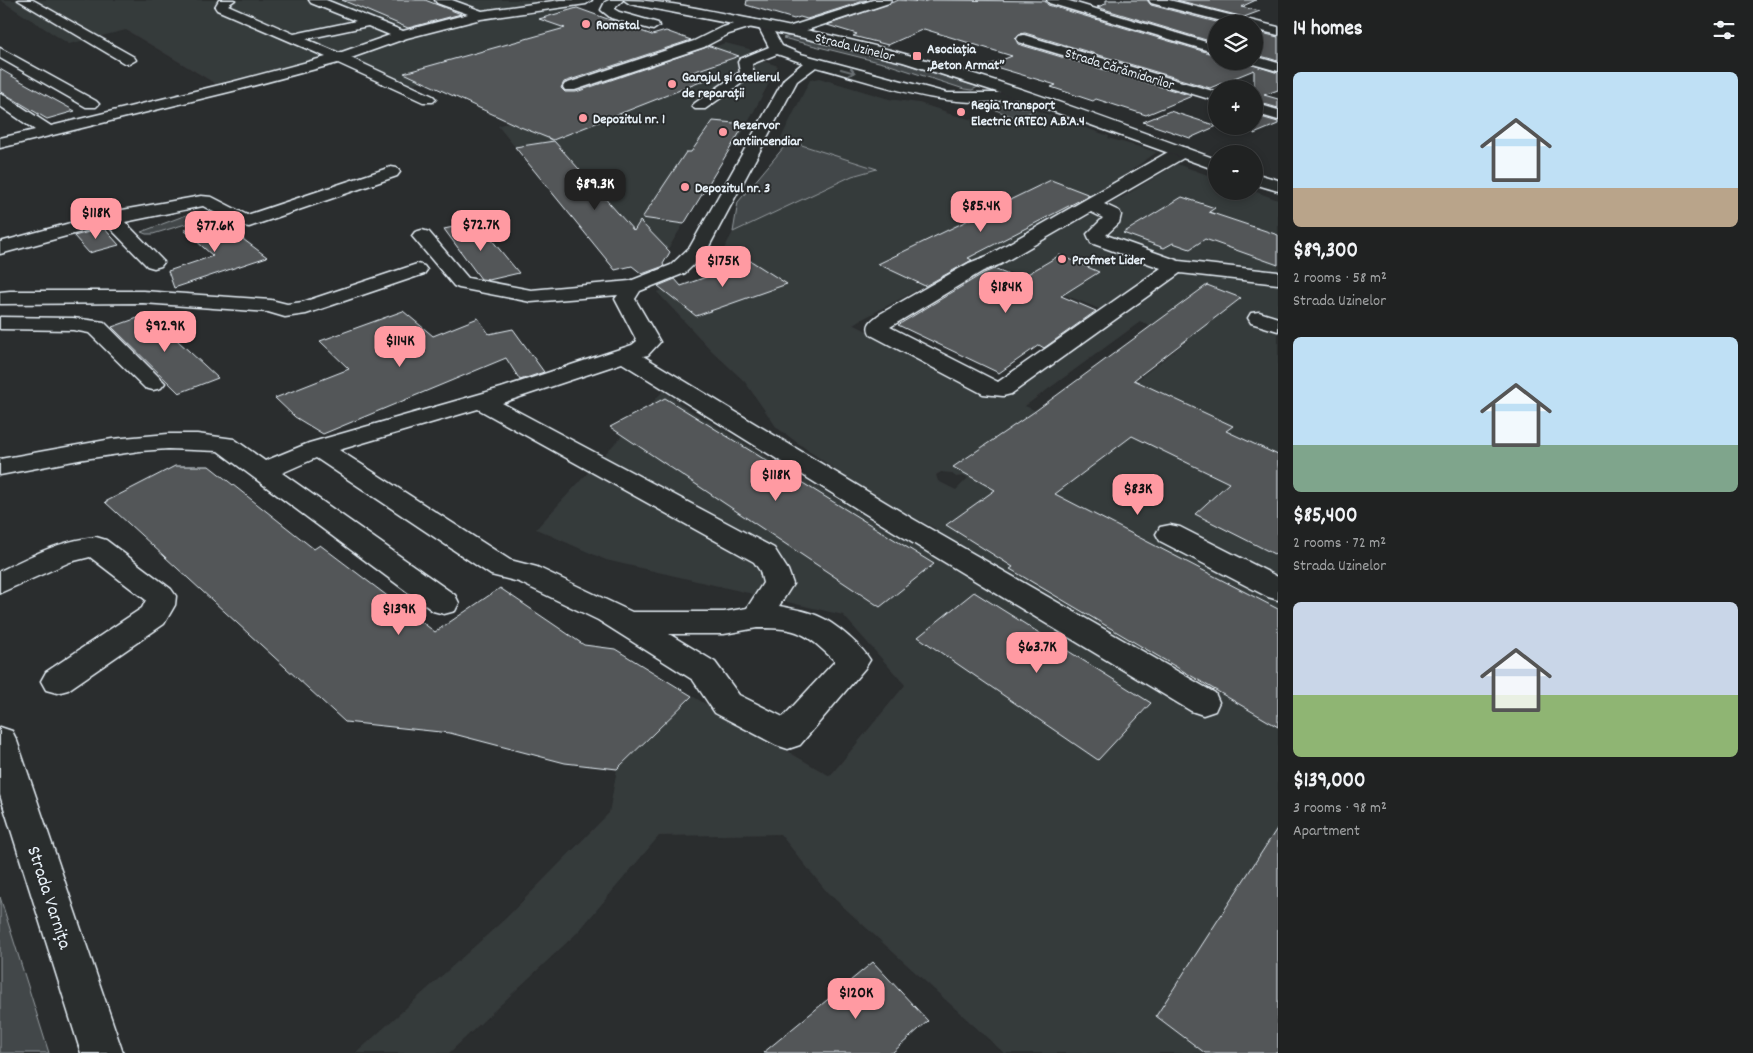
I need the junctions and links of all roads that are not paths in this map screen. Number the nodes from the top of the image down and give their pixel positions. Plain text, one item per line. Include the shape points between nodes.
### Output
1 (24, 0) edge
2 (229, 0) edge
3 (315, 0) edge
4 (441, 0) edge
5 (471, 0) edge
6 (492, 0) edge
7 (564, 0) edge
8 (586, 0) edge
9 (617, 0) edge
10 (630, 0) edge
11 (885, 0) edge
12 (1155, 0) edge
13 (1065, 1) edge
14 (548, 6) junction
15 (531, 8) junction
16 (506, 11) junction
17 (481, 15) junction
18 (1214, 15) edge
19 (369, 22) junction
20 (757, 24) junction
21 (727, 25) junction
22 (653, 26) dead end
23 (1263, 27) edge
24 (790, 31) junction
25 (1278, 31) edge
26 (402, 35) junction
27 (292, 38) junction
28 (1024, 39) dead end
29 (1208, 46) edge
30 (777, 48) junction
31 (0, 52) edge
32 (339, 58) junction
33 (129, 60) dead end
34 (813, 62) junction
35 (1263, 63) edge
36 (1278, 67) edge
37 (570, 87) dead end
38 (1016, 94) junction
39 (1208, 95) edge
40 (0, 99) edge
41 (428, 99) dead end
42 (91, 104) dead end
43 (700, 106) dead end
44 (1263, 111) edge
45 (1278, 115) edge
46 (48, 132) junction
47 (0, 143) edge
48 (1181, 152) junction
49 (1208, 161) edge
50 (391, 172) dead end
51 (1263, 181) edge
52 (1278, 186) edge
53 (1094, 203) junction
54 (111, 218) junction
55 (422, 236) dead end
56 (0, 248) edge
57 (154, 262) dead end
58 (1176, 268) junction
59 (417, 270) dead end
60 (1278, 278) edge
61 (633, 287) junction
62 (0, 298) edge
63 (0, 323) edge
64 (625, 355) junction
65 (153, 383) dead end
66 (481, 401) junction
67 (318, 448) junction
68 (0, 466) edge
69 (262, 472) junction
70 (1170, 534) dead end
71 (0, 582) edge
72 (1278, 590) edge
73 (444, 603) dead end
74 (757, 617) junction
75 (626, 623) junction
76 (57, 681) dead end
77 (1203, 702) dead end
78 (0, 740) edge
79 (102, 1053) edge

1 - 33 street
2 - 27 street via 221,7
3 - 19 street
4 - 17 street
5 - 16 street
6 - 15 street
7 - 14 street
8 - 14 street
9 - 22 street via 607,10
10 - 21 street
11 - 24 street
12 - 18 street
13 - 29 street
14 - 15 street
15 - 16 street
16 - 17 street
17 - 26 street
19 - 26 street
19 - 27 street
20 - 21 street via 739,28
20 - 24 street, Strada Uzinelor
20 - 30 street
21 - 37 street via 699,44
23 - 25 street
24 - 38 street, Strada Uzinelor via 907,59
26 - 32 street
27 - 32 street
28 - 39 street, Strada Cărămidarilor
30 - 34 street
30 - 43 street via 745,62 747,73
31 - 42 street
32 - 41 street
32 - 46 street
34 -> 38 street via 947,97 989,98
34 - 61 street via 792,79 698,250 678,269
35 - 36 street
38 - 48 street, Strada Uzinelor
40 - 46 street
44 - 45 street
46 - 47 street
48 - 49 street, Strada Uzinelor
48 - 53 street
50 - 54 street via 249,221 206,201
51 - 52 street
53 - 58 street via 1112,215 1112,219 1096,234 1098,240
53 - 58 street via 888,319 879,325 879,330 991,389 1003,389
54 - 56 street
54 - 57 street
55 - 61 street via 466,284 531,296
58 - 60 street
59 - 62 street via 306,308 286,311 271,306 143,297
61 - 64 street via 625,299 649,342 640,350
63 - 65 street via 96,327
64 - 66 street
64 - 77 street
66 - 67 street
66 - 74 street via 764,555 778,584
67 - 69 street
67 - 75 street via 502,568 527,574
68 - 69 street via 110,446 197,441 225,444
69 - 73 street
70 - 72 street
71 - 76 street via 71,550 96,546 160,596 160,605 153,616
74 - 75 street via 724,623
74 - 75 street via 778,616 820,629 854,660 788,735 727,704 704,671
78 - 79 street, Strada Varnița

